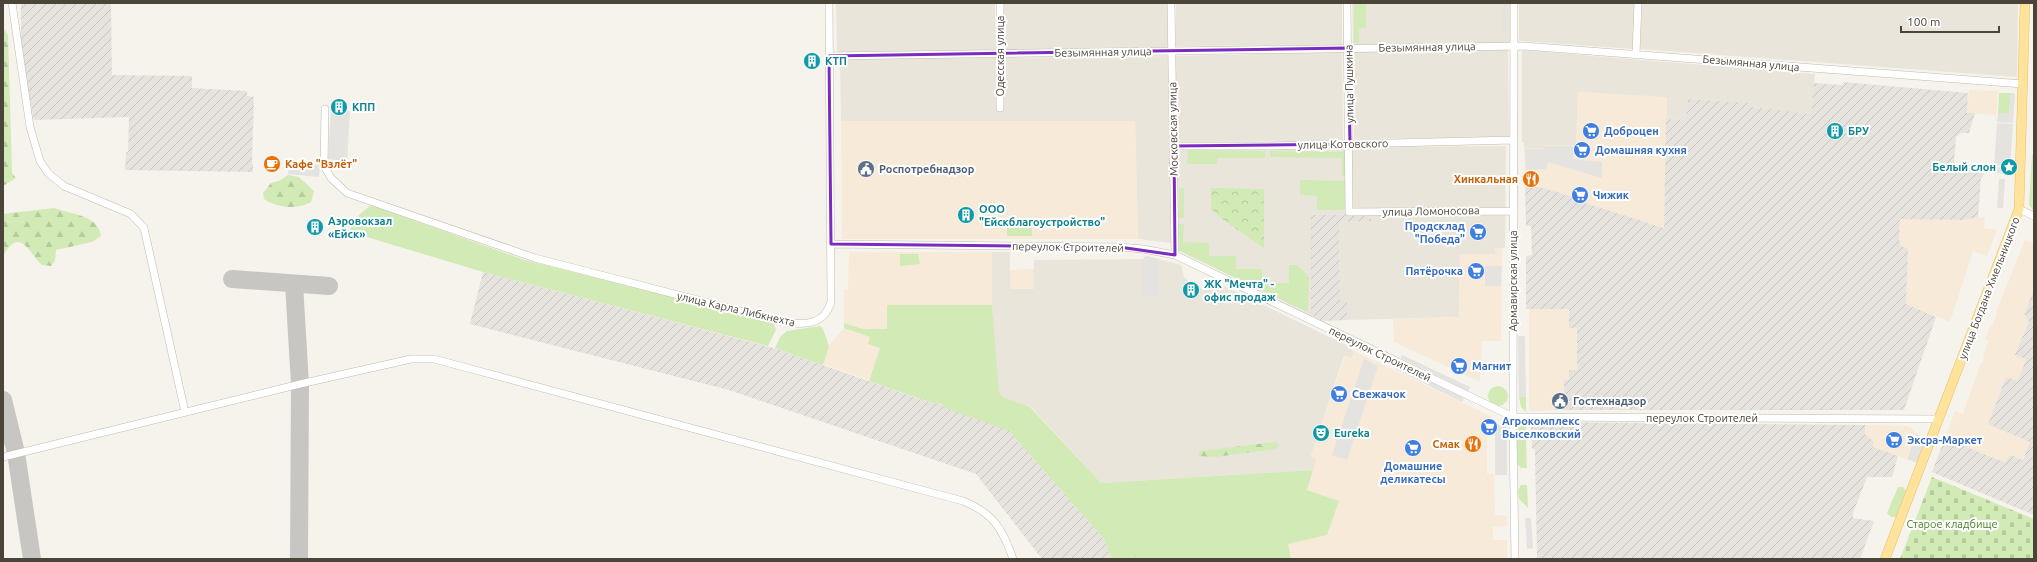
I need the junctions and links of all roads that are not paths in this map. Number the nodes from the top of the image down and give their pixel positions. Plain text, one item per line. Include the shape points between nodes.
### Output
1 (12, 3) edge
2 (829, 3) edge
3 (1000, 3) edge
4 (1171, 3) edge
5 (1347, 3) edge
6 (1514, 3) edge
7 (1638, 3) edge
8 (2025, 3) edge
9 (1514, 46) junction
10 (1348, 48) junction
11 (1171, 51) junction
12 (1000, 54) junction
13 (1636, 54) junction
14 (829, 56) junction
15 (2023, 84) junction
16 (1000, 108) dead end
17 (325, 109) dead end
18 (1513, 140) junction
19 (1350, 144) junction
20 (1174, 146) junction
21 (2019, 209) junction
22 (1513, 211) junction
23 (1349, 212) joint
24 (2034, 216) edge
25 (831, 244) junction
26 (1175, 255) junction
27 (185, 412) junction
28 (1513, 417) junction
29 (1939, 419) junction
30 (3, 457) edge
31 (1013, 559) edge
32 (1515, 559) edge
33 (1885, 559) edge

1 - 27 street via 30,127 37,154 43,167 64,186 131,214 144,228
2 - 14 street, улица Карла Либкнехта
3 - 12 street, Одесская улица
4 - 11 street, Московская улица
5 - 10 street, улица Пушкина
6 - 9 street, Армавирская улица
7 - 13 street
8 - 15 main road, улица Богдана Хмельницкого
9 - 10 street, Безымянная улица
9 - 13 street, Безымянная улица
9 - 18 street, Армавирская улица
10 - 11 street, Безымянная улица
10 - 19 street, улица Пушкина
11 - 12 street, Безымянная улица
11 - 20 street, Московская улица
12 - 14 street, Безымянная улица
12 - 16 street, Одесская улица
13 - 15 street, Безымянная улица
14 - 25 street, улица Карла Либкнехта
15 - 21 main road, улица Богдана Хмельницкого
17 - 25 street, улица Карла Либкнехта via 325,168 335,183 347,193 535,258 797,324 815,322 823,317 829,308
18 - 19 street, улица Котовского
18 - 22 street, Армавирская улица
19 - 20 street, улица Котовского
19 - 23 street, улица Пушкина
20 - 26 street, Московская улица
21 - 24 street
21 - 29 main road, улица Богдана Хмельницкого
22 - 23 street, улица Ломоносова
22 - 28 street, Армавирская улица
25 - 26 street, переулок Строителей via 1119,247
26 - 28 street, переулок Строителей
27 - 30 street
27 - 31 street via 411,359 443,360 963,501 981,509 994,521 1006,539
28 - 29 street, переулок Строителей
28 - 32 street, Армавирская улица
29 - 33 main road, улица Богдана Хмельницкого

